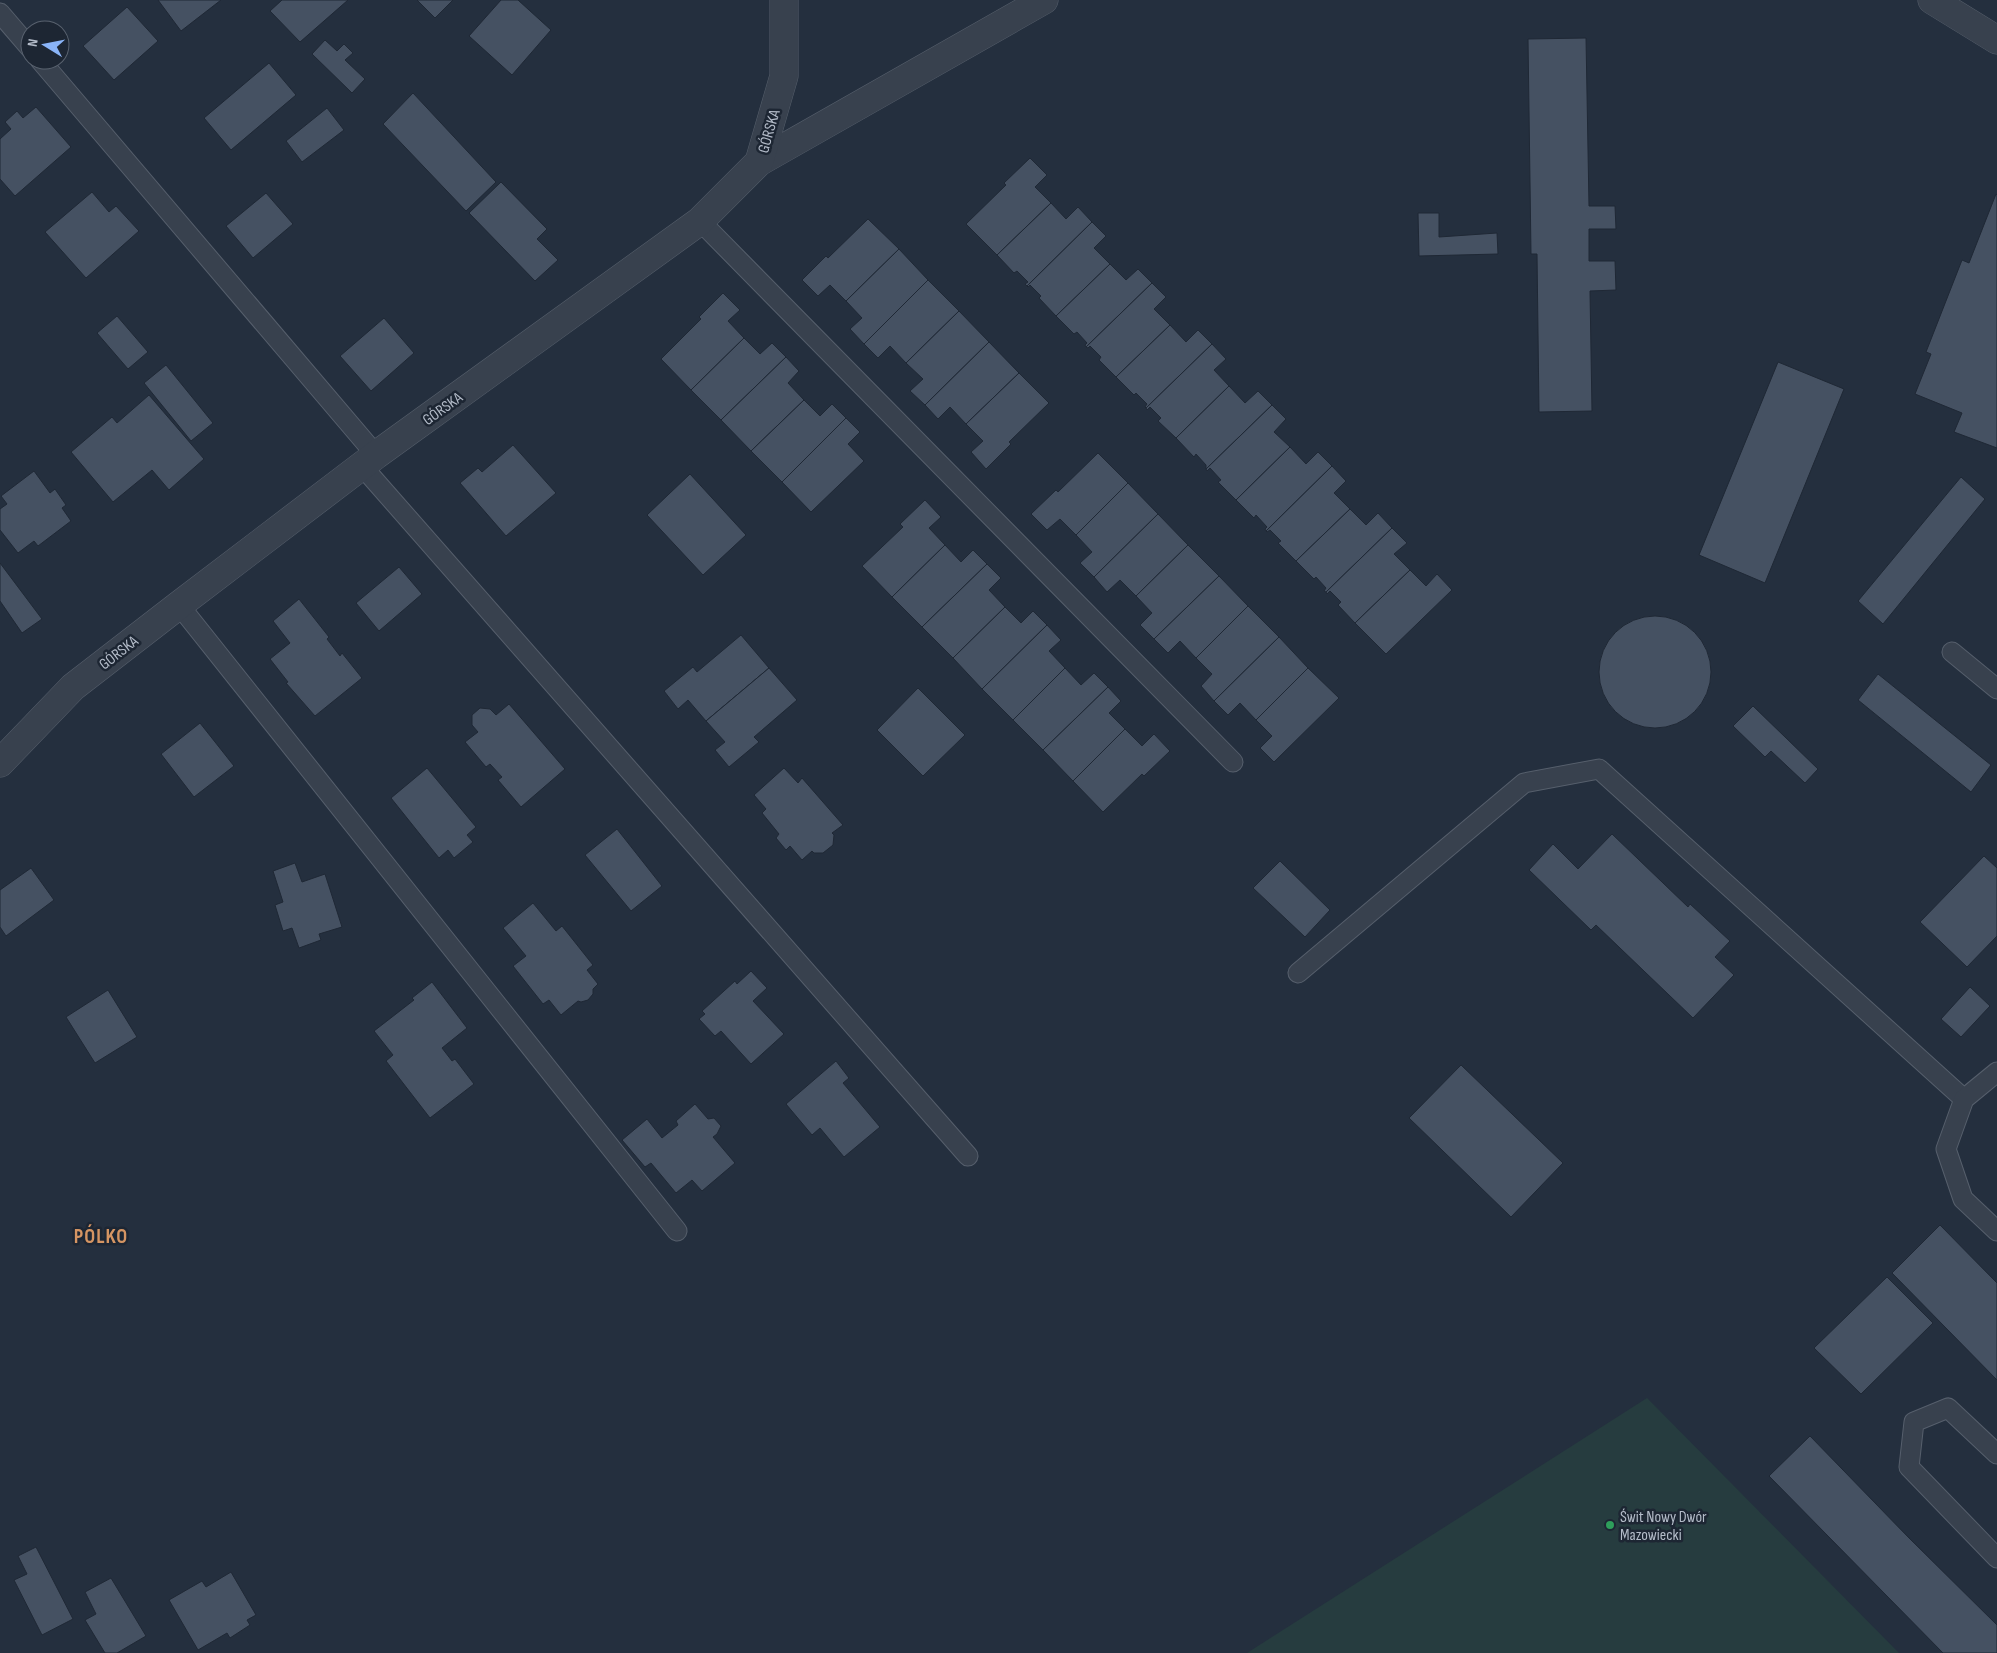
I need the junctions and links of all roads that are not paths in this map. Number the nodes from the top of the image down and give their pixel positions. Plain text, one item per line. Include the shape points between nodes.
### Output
1 (784, 0) edge
2 (1044, 0) edge
3 (1932, 0) edge
4 (0, 13) edge
5 (20, 36) edge
6 (1997, 40) edge
7 (48, 70) edge
8 (759, 162) junction
9 (700, 221) junction
10 (369, 460) junction
11 (178, 605) junction
12 (1952, 652) dead end
13 (1997, 689) edge
14 (1233, 762) dead end
15 (0, 763) edge
16 (1298, 973) dead end
17 (1997, 1072) edge
18 (1964, 1099) junction
19 (968, 1156) dead end
20 (677, 1231) dead end
21 (1997, 1231) edge
22 (1997, 1454) edge
23 (1997, 1558) edge

1 - 8 street, GÓRSKA via 784,76
2 - 8 street
3 - 6 street
4 - 5 lane
7 - 10 lane
8 - 9 street, GÓRSKA
9 - 10 street, GÓRSKA
9 - 14 lane
10 - 11 street, GÓRSKA
10 - 19 lane
11 - 15 street, GÓRSKA via 73,687
11 - 20 lane
12 - 13 lane
16 - 18 lane via 1524,783 1599,769
17 - 18 lane
18 - 21 lane via 1946,1149 1963,1199
22 - 23 lane via 1948,1408 1914,1422 1909,1467

